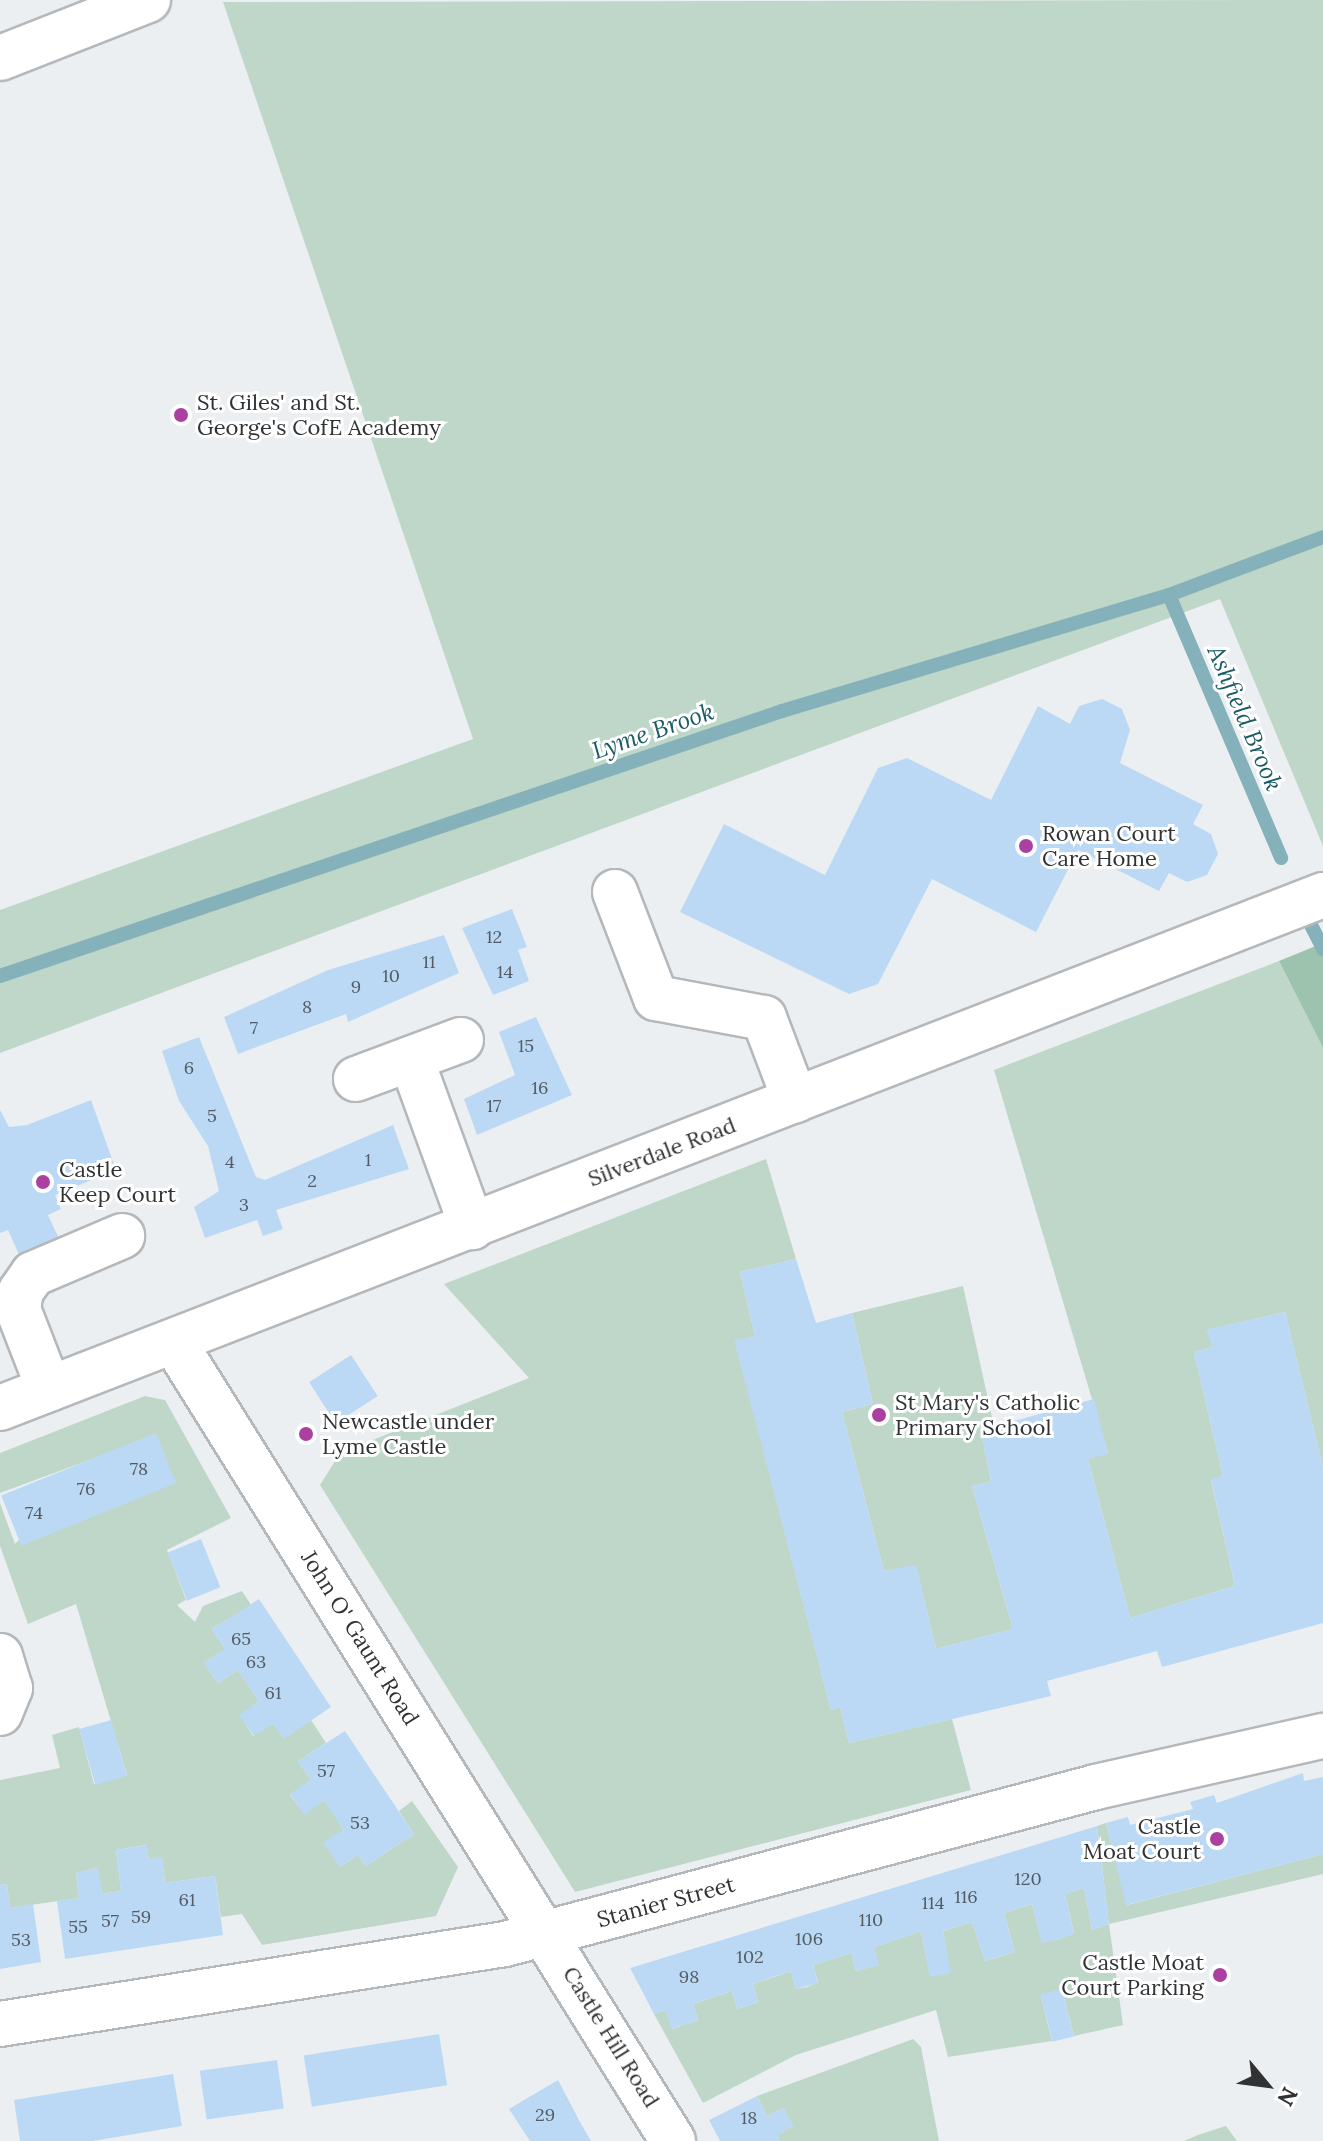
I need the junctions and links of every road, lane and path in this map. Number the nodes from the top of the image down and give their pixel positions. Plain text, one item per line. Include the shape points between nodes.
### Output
1 (148, 0) edge
2 (0, 58) edge
3 (615, 892) dead end
4 (1323, 895) edge
5 (461, 1040) dead end
6 (411, 1059) junction
7 (356, 1079) dead end
8 (795, 1100) junction
9 (472, 1227) junction
10 (122, 1236) dead end
11 (174, 1342) junction
12 (49, 1389) junction
13 (0, 1408) edge
14 (0, 1656) edge
15 (0, 1713) edge
16 (1323, 1736) edge
17 (547, 1934) junction
18 (0, 2024) edge
19 (673, 2141) edge

1 - 2 street
3 - 8 street via 656,998 764,1018
4 - 8 street, Silverdale Road
5 - 6 street
6 - 7 street
6 - 9 street
8 - 9 street, Silverdale Road
9 - 11 street, Silverdale Road
10 - 12 street via 33,1274 21,1291 18,1309
11 - 12 street, Silverdale Road
11 - 17 street, John O' Gaunt Road
12 - 13 street, Silverdale Road
14 - 15 street via 10,1688
16 - 17 street, Stanier Street via 1096,1787
17 - 18 street, Stanier Street
17 - 19 street, Castle Hill Road

